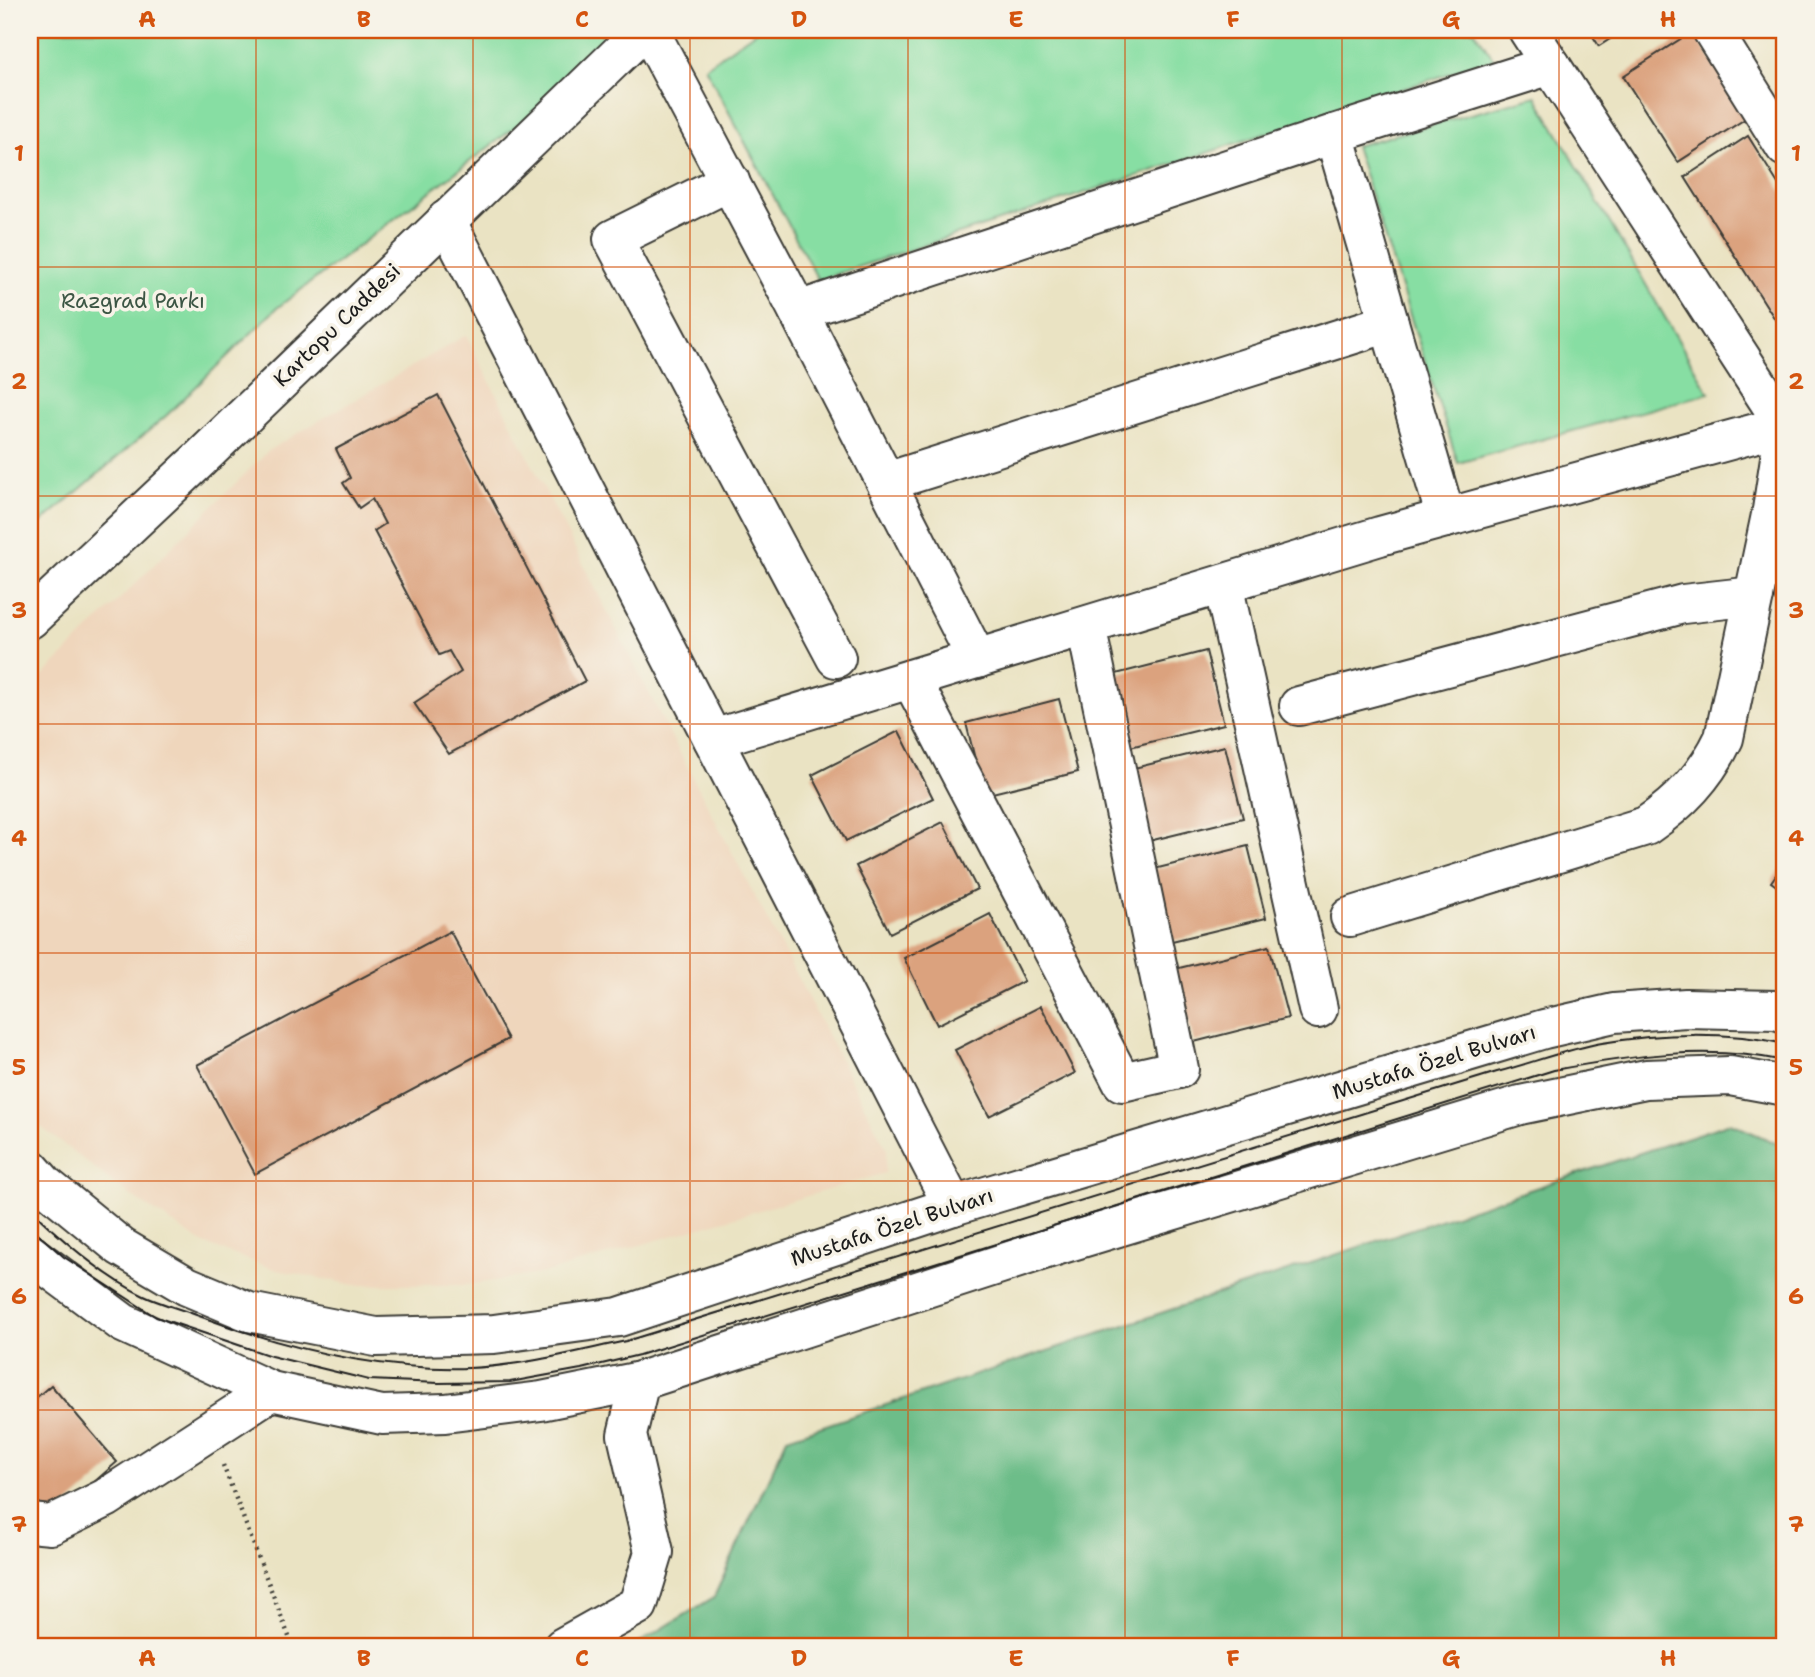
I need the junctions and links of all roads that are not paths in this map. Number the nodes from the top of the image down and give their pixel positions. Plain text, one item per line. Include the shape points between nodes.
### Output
1 (647, 30) edge
2 (1528, 30) edge
3 (1712, 30) edge
4 (1551, 65) junction
5 (1334, 134) junction
6 (1785, 147) edge
7 (730, 181) junction
8 (446, 220) junction
9 (798, 312) junction
10 (1389, 323) junction
11 (1785, 426) edge
12 (886, 482) junction
13 (1446, 518) junction
14 (1223, 584) junction
15 (1754, 596) junction
16 (30, 619) edge
17 (1086, 626) junction
18 (836, 659) dead end
19 (977, 659) junction
20 (911, 679) junction
21 (1299, 706) dead end
22 (713, 739) junction
23 (1350, 917) dead end
24 (1318, 1009) dead end
25 (1785, 1013) edge
26 (1785, 1087) edge
27 (30, 1168) edge
28 (953, 1206) junction
29 (30, 1254) edge
30 (640, 1381) junction
31 (271, 1391) junction
32 (30, 1522) edge
33 (563, 1647) edge

1 - 7 street
1 - 8 street, Kartopu Caddesi
2 - 4 street
3 - 6 street
4 - 5 street
4 - 11 street
5 - 9 street
5 - 10 street
7 - 9 street
7 - 18 street via 613,239
8 - 16 street, Kartopu Caddesi
8 - 22 street
9 - 12 street
10 - 12 street
10 - 13 street
11 - 13 street
11 - 15 street
12 - 19 street
13 - 14 street
14 - 17 street
14 - 24 street
15 - 21 street via 1683,604
15 - 23 street via 1724,738 1704,775 1669,810 1646,826
17 - 19 street
17 - 20 street via 1179,1069 1122,1082
19 - 20 street
20 - 22 street
22 - 28 street
25 - 28 street, Mustafa Özel Bulvarı via 1686,1008 1614,1013 1544,1029
26 - 30 street via 1730,1076 1646,1079 1520,1105 1075,1240
27 - 28 street, Mustafa Özel Bulvarı via 121,1247 187,1286 249,1312 376,1337 494,1334 619,1317
29 - 31 street via 123,1323
30 - 31 street via 541,1401 445,1413 382,1415
30 - 33 street via 627,1435 654,1552 638,1605
31 - 32 street via 95,1503 51,1525

